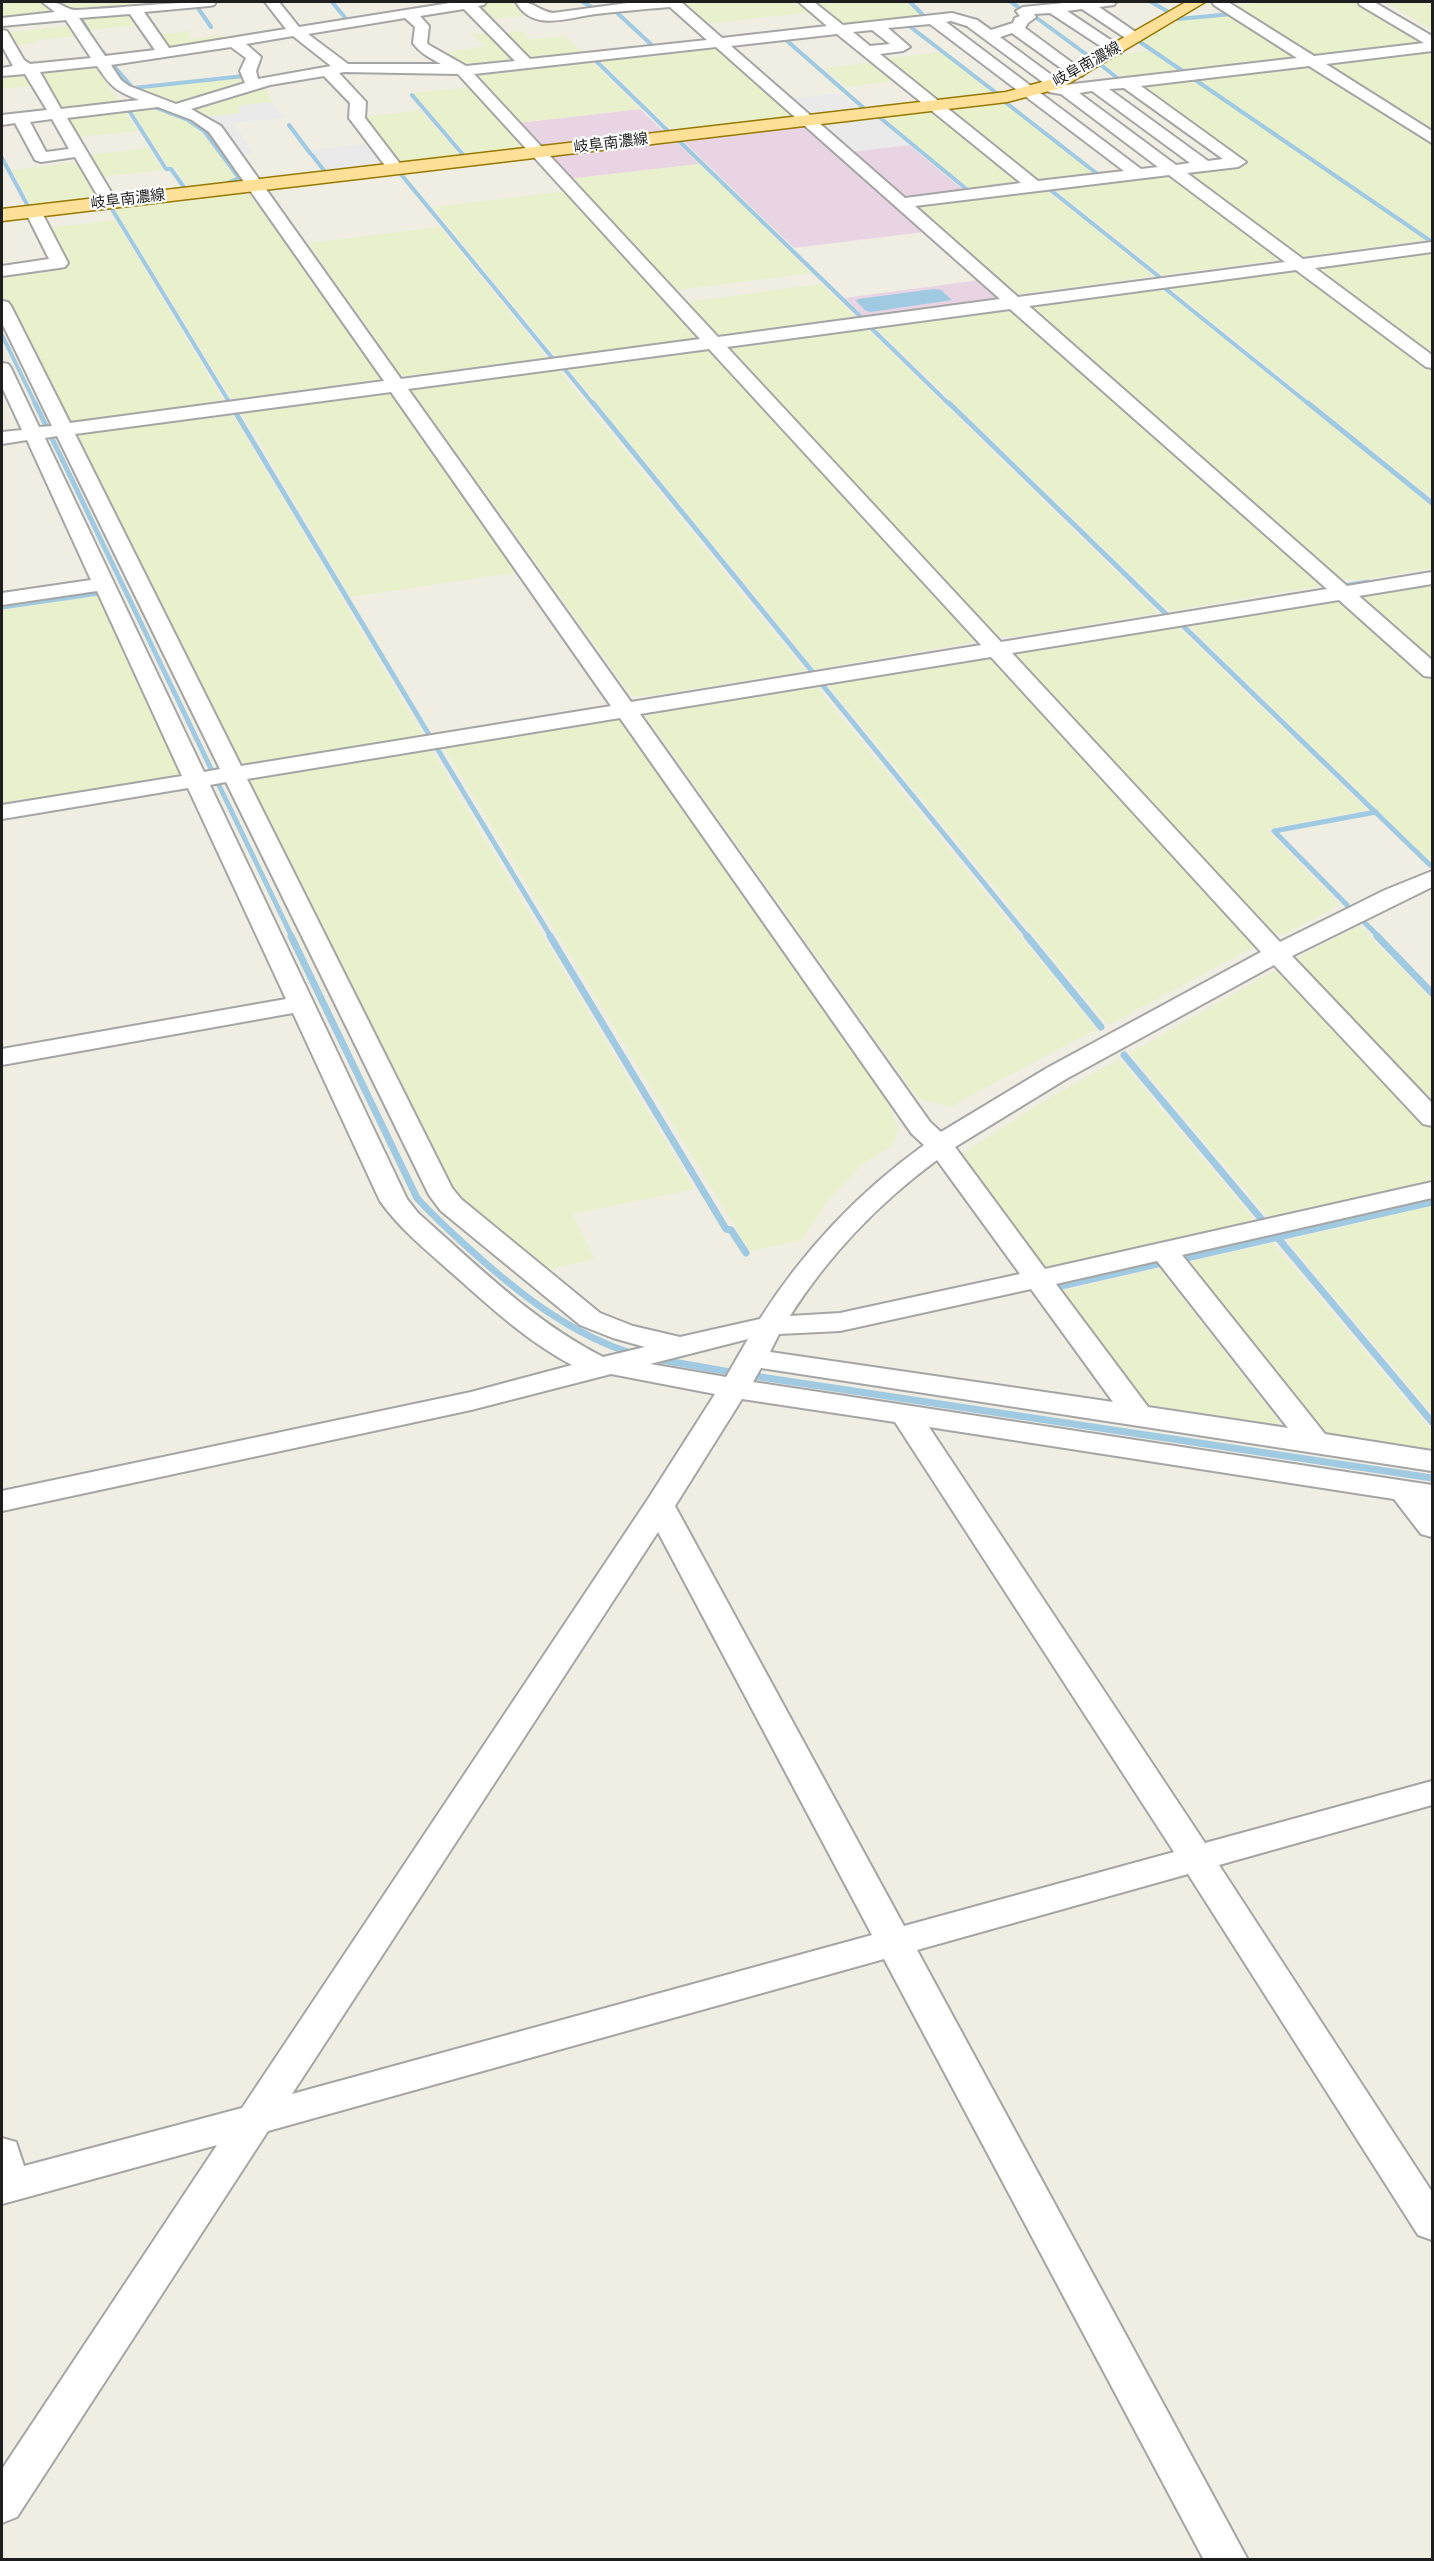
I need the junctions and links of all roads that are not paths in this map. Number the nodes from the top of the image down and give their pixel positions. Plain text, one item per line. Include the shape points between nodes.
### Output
1 (50, 2) edge
2 (209, 2) edge
3 (272, 2) edge
4 (473, 2) edge
5 (524, 2) edge
6 (674, 2) edge
7 (806, 2) edge
8 (1109, 2) edge
9 (1197, 2) edge
10 (1219, 2) edge
11 (1365, 2) edge
12 (1380, 2) edge
13 (1083, 3) edge
14 (1053, 8) junction
15 (134, 9) junction
16 (408, 13) junction
17 (69, 15) junction
18 (540, 15) junction
19 (931, 15) junction
20 (484, 21) junction
21 (2, 22) edge
22 (436, 24) junction
23 (876, 26) junction
24 (1015, 28) junction
25 (842, 30) junction
26 (295, 31) junction
27 (1432, 33) edge
28 (2, 34) edge
29 (989, 36) junction
30 (1135, 38) junction
31 (233, 41) junction
32 (1432, 42) edge
33 (719, 43) junction
34 (1432, 47) edge
35 (1116, 50) junction
36 (868, 51) junction
37 (165, 53) junction
38 (100, 61) junction
39 (1311, 61) junction
40 (526, 64) junction
41 (344, 68) junction
42 (28, 69) junction
43 (460, 70) junction
44 (328, 71) junction
45 (2, 72) edge
46 (1077, 73) junction
47 (1127, 83) junction
48 (253, 86) junction
49 (1096, 87) junction
50 (1048, 89) junction
51 (158, 103) junction
52 (937, 106) junction
53 (175, 109) junction
54 (57, 114) junction
55 (20, 118) junction
56 (2, 120) edge
57 (807, 121) junction
58 (1432, 138) edge
59 (80, 152) junction
60 (537, 153) junction
61 (1205, 166) junction
62 (396, 169) junction
63 (1172, 170) junction
64 (1138, 174) junction
65 (256, 185) junction
66 (1035, 187) junction
67 (109, 202) junction
68 (900, 203) junction
69 (33, 211) junction
70 (2, 215) edge
71 (1432, 247) edge
72 (1300, 265) junction
73 (2, 271) edge
74 (1014, 303) junction
75 (2, 306) edge
76 (713, 343) junction
77 (1432, 363) edge
78 (2, 369) edge
79 (398, 386) junction
80 (60, 431) junction
81 (34, 434) junction
82 (2, 438) edge
83 (1432, 578) edge
84 (105, 589) junction
85 (1343, 592) junction
86 (2, 599) edge
87 (995, 649) junction
88 (1432, 671) edge
89 (626, 709) junction
90 (230, 774) junction
91 (198, 780) junction
92 (2, 812) edge
93 (1432, 878) edge
94 (1276, 953) junction
95 (299, 1004) junction
96 (2, 1057) edge
97 (1432, 1118) edge
98 (939, 1144) junction
99 (1432, 1190) edge
100 (1164, 1251) junction
101 (1038, 1280) junction
102 (770, 1326) junction
103 (667, 1350) junction
104 (608, 1365) junction
105 (743, 1373) junction
106 (905, 1414) junction
107 (1138, 1415) junction
108 (1315, 1442) junction
109 (1432, 1461) edge
110 (1402, 1490) junction
111 (1432, 1495) edge
112 (2, 1502) edge
113 (659, 1506) junction
114 (1432, 1527) edge
115 (1432, 1793) edge
116 (1196, 1857) junction
117 (894, 1943) junction
118 (254, 2120) junction
119 (4, 2176) edge
120 (1432, 2224) edge
121 (2, 2504) edge
122 (1227, 2559) edge

1 - 17 street
2 - 15 street
3 - 26 street
4 - 16 street
4 - 20 street
5 - 18 street
6 - 18 street via 562,17
6 - 33 street
7 - 25 street
8 - 13 street
9 - 30 main road, 岐阜南濃線 via 1149,24
10 - 39 street
11 - 32 street
12 - 27 street
13 - 14 street
13 - 30 street
14 - 24 street via 1023,11 1029,16
14 - 35 street
15 - 17 street
15 - 37 street
16 - 22 street
16 - 26 street
17 - 21 street
17 - 38 street
18 - 20 street
19 - 23 street
19 - 29 street via 972,23
19 - 50 street
20 - 22 street
20 - 40 street
22 - 43 street via 420,43
23 - 25 street
23 - 36 street via 903,47
24 - 29 street
24 - 46 street
25 - 33 street
25 - 36 street
26 - 31 street
26 - 41 street
28 - 42 street via 18,63
29 - 50 street
30 - 35 main road, 岐阜南濃線
31 - 37 street
31 - 48 street via 254,57 248,71
33 - 40 street
33 - 57 street
34 - 39 street
35 - 46 main road, 岐阜南濃線
36 - 52 street
37 - 38 street
38 - 42 street
38 - 51 street via 124,89
39 - 47 street
39 - 58 street
40 - 43 street
41 - 43 street
41 - 44 street
42 - 45 street
42 - 54 street
43 - 60 street
44 - 48 street
44 - 62 street via 358,102 357,118
46 - 50 main road, 岐阜南濃線
47 - 49 street
47 - 61 street via 1238,162
48 - 53 street
49 - 50 street
49 - 61 street
50 - 52 main road, 岐阜南濃線
50 - 63 street
50 - 64 street
51 - 53 street
51 - 54 street
52 - 57 main road, 岐阜南濃線
52 - 66 street
53 - 65 street via 198,117 214,129
54 - 55 street
54 - 59 street
55 - 56 street
55 - 59 street via 41,157
57 - 60 main road, 岐阜南濃線
57 - 68 street
59 - 67 street
60 - 62 main road, 岐阜南濃線
60 - 76 street
61 - 63 street
62 - 65 main road, 岐阜南濃線
63 - 64 street
63 - 72 street
64 - 66 street
65 - 67 main road, 岐阜南濃線
65 - 79 street
66 - 68 street
67 - 69 main road, 岐阜南濃線
68 - 74 street
69 - 70 main road, 岐阜南濃線
69 - 73 street via 59,263
71 - 72 street
72 - 74 street
72 - 77 street
74 - 76 street
74 - 85 street
75 - 80 street
76 - 79 street
76 - 87 street
78 - 81 street
79 - 80 street
79 - 89 street
80 - 81 street
80 - 90 street
81 - 82 street
81 - 84 street
83 - 85 street
84 - 86 street
84 - 91 street
85 - 87 street
85 - 88 street
87 - 89 street
87 - 94 street
89 - 90 street
89 - 98 street via 921,1128
90 - 91 street
90 - 103 street via 439,1189 451,1204 590,1319
91 - 92 street
91 - 95 street
93 - 94 street
94 - 97 street
94 - 98 street via 1072,1065
95 - 96 street
95 - 104 street via 382,1179 408,1219 532,1328 558,1346
98 - 101 street
98 - 102 street via 897,1177 852,1221
99 - 100 street
100 - 101 street
100 - 108 street
101 - 102 street via 840,1322
101 - 107 street
102 - 103 street
102 - 105 street
103 - 104 street
104 - 105 street
104 - 112 street via 471,1401
105 - 106 street
105 - 107 street
105 - 113 street
106 - 110 street
106 - 116 street
107 - 108 street
108 - 109 street
110 - 111 street
110 - 114 street
113 - 117 street
113 - 118 street
115 - 116 street
116 - 117 street
116 - 120 street
117 - 118 street
117 - 122 street
118 - 119 street
118 - 121 street

